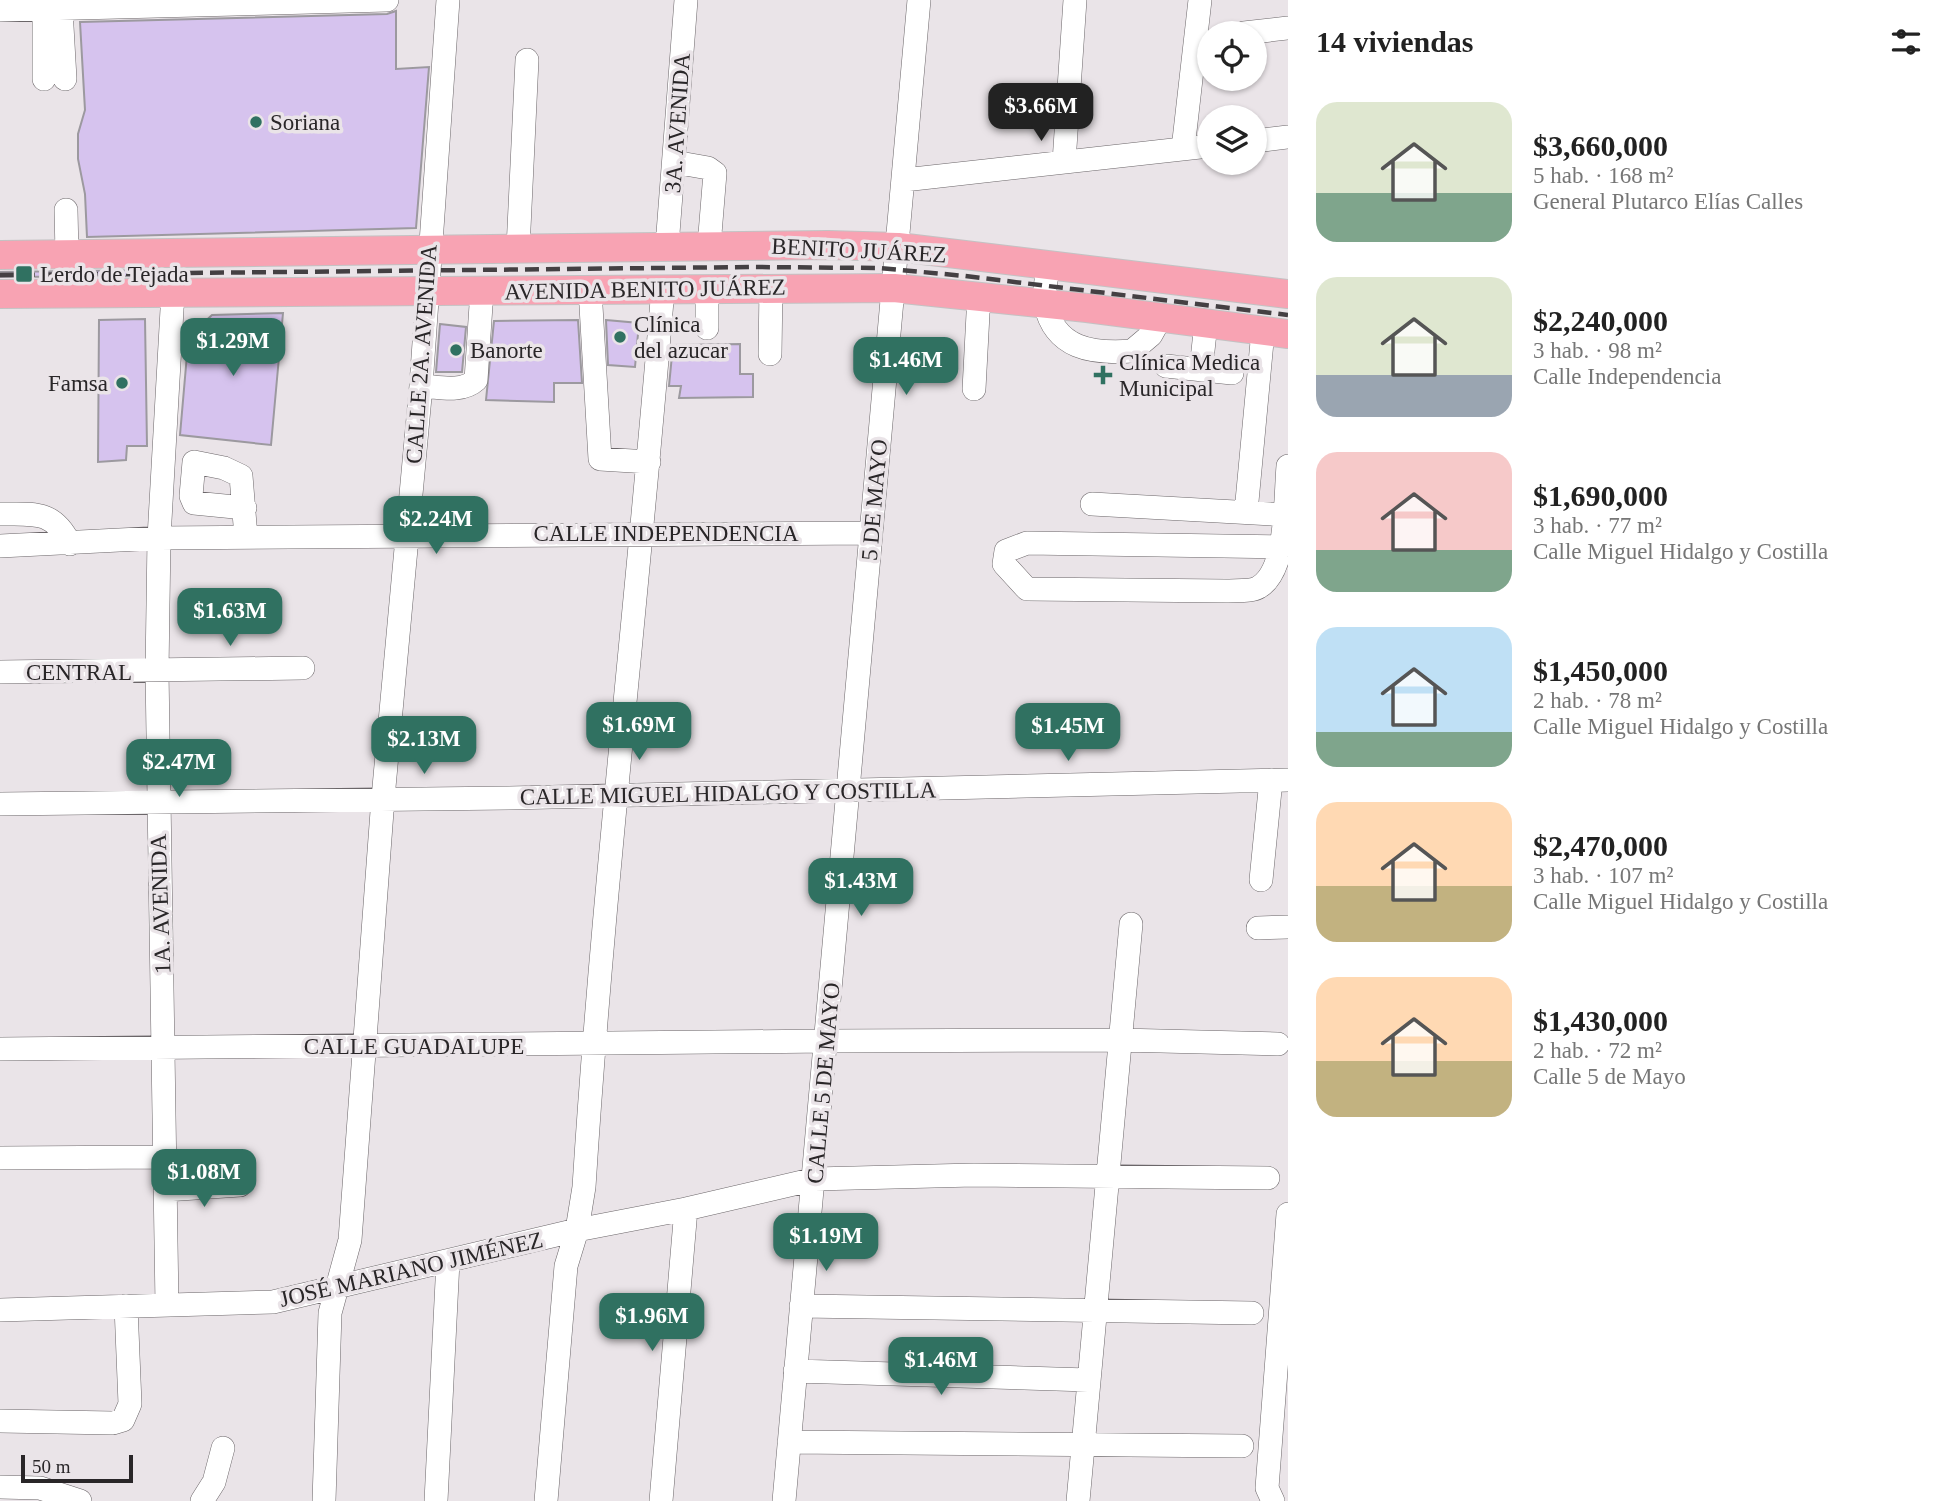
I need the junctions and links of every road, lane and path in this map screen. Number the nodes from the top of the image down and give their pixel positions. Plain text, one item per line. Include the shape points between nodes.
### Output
1 (387, 0) edge
2 (442, 0) edge
3 (448, 0) edge
4 (458, 0) edge
5 (686, 0) edge
6 (919, 0) edge
7 (1076, 0) edge
8 (1200, 0) edge
9 (52, 9) junction
10 (0, 10) edge
11 (1201, 21) edge
12 (1288, 28) edge
13 (1267, 30) edge
14 (527, 60) dead end
15 (1197, 67) edge
16 (55, 79) dead end
17 (1288, 137) edge
18 (1267, 140) edge
19 (1197, 147) edge
20 (1183, 149) junction
21 (674, 162) junction
22 (1064, 162) junction
23 (904, 180) junction
24 (66, 210) dead end
25 (667, 246) junction
26 (709, 246) junction
27 (898, 247) junction
28 (517, 249) junction
29 (428, 250) junction
30 (67, 254) junction
31 (0, 255) edge
32 (1048, 266) junction
33 (1091, 271) junction
34 (771, 287) junction
35 (663, 288) junction
36 (707, 288) junction
37 (894, 288) junction
38 (590, 289) junction
39 (482, 290) junction
40 (426, 291) junction
41 (173, 292) junction
42 (0, 294) edge
43 (1288, 294) edge
44 (979, 295) junction
45 (1045, 303) junction
46 (1087, 308) junction
47 (1161, 317) junction
48 (1206, 323) junction
49 (707, 328) dead end
50 (1276, 332) edge
51 (770, 354) dead end
52 (1166, 366) dead end
53 (1201, 369) junction
54 (1232, 373) dead end
55 (421, 386) junction
56 (974, 389) dead end
57 (163, 459) junction
58 (649, 462) junction
59 (194, 463) junction
60 (1288, 466) edge
61 (1092, 504) dead end
62 (245, 508) junction
63 (1246, 512) junction
64 (0, 514) edge
65 (1286, 514) edge
66 (643, 533) junction
67 (871, 533) junction
68 (407, 534) junction
69 (246, 537) junction
70 (159, 538) junction
71 (70, 544) junction
72 (0, 546) edge
73 (1282, 547) junction
74 (303, 668) dead end
75 (157, 671) junction
76 (0, 672) edge
77 (1280, 780) edge
78 (849, 791) junction
79 (614, 793) junction
80 (383, 798) junction
81 (157, 802) junction
82 (0, 804) edge
83 (1261, 880) dead end
84 (1131, 923) dead end
85 (1288, 927) edge
86 (1258, 929) dead end
87 (827, 1041) junction
88 (1120, 1041) junction
89 (1278, 1044) dead end
90 (363, 1045) junction
91 (164, 1046) junction
92 (593, 1046) junction
93 (0, 1049) edge
94 (164, 1157) junction
95 (0, 1158) edge
96 (1268, 1178) dead end
97 (815, 1179) junction
98 (1107, 1179) junction
99 (240, 1185) dead end
100 (165, 1190) junction
101 (686, 1209) junction
102 (1288, 1214) edge
103 (577, 1230) junction
104 (447, 1261) junction
105 (336, 1287) junction
106 (167, 1305) junction
107 (126, 1306) junction
108 (800, 1306) junction
109 (0, 1310) edge
110 (1095, 1312) junction
111 (1252, 1313) dead end
112 (795, 1371) junction
113 (1088, 1380) junction
114 (0, 1421) edge
115 (789, 1442) junction
116 (1242, 1446) dead end
117 (1083, 1447) junction
118 (223, 1448) dead end
119 (0, 1487) edge
120 (80, 1501) edge
121 (202, 1501) edge
122 (324, 1501) edge
123 (436, 1501) edge
124 (546, 1501) edge
125 (661, 1501) edge
126 (784, 1501) edge
127 (1078, 1501) edge
128 (1273, 1501) edge

1 - 9 street
2 - 3 street
3 - 4 street
3 - 29 street, CALLE 2A. AVENIDA
5 - 21 street, 3A. AVENIDA
6 - 23 street, 5 DE MAYO
7 - 22 street
8 - 11 street
9 - 10 street
9 - 16 street
12 - 13 street
14 - 28 street
15 - 20 street
17 - 18 street
19 - 20 street
20 - 22 street
21 - 25 street, 3A. AVENIDA
21 - 26 street via 715,173
22 - 23 street
23 - 27 street, 5 DE MAYO
24 - 30 street
25 - 26 main road, BENITO JUÁREZ
25 - 28 main road, BENITO JUÁREZ
26 - 27 main road, BENITO JUÁREZ
27 - 32 main road, BENITO JUÁREZ
27 - 37 street, 5 DE MAYO
28 - 29 main road, BENITO JUÁREZ
29 - 30 main road
29 - 40 street, CALLE 2A. AVENIDA
30 - 31 main road
32 - 33 main road, BENITO JUÁREZ
32 - 45 street
33 - 43 main road, BENITO JUÁREZ
33 - 46 main road
34 - 36 main road, AVENIDA BENITO JUÁREZ
34 - 37 main road, AVENIDA BENITO JUÁREZ
34 - 51 street
35 - 36 main road, AVENIDA BENITO JUÁREZ
35 - 38 main road, AVENIDA BENITO JUÁREZ
35 - 58 street
36 - 49 street
37 - 44 main road, AVENIDA BENITO JUÁREZ
37 - 67 street, 5 DE MAYO
38 - 39 main road, AVENIDA BENITO JUÁREZ
38 - 58 street via 600,459
39 - 40 main road, AVENIDA BENITO JUÁREZ
39 - 55 street via 476,380 460,388
40 - 41 main road, AVENIDA BENITO JUÁREZ
40 - 55 street, CALLE 2A. AVENIDA
41 - 42 main road, AVENIDA BENITO JUÁREZ
41 - 57 street, 1A. AVENIDA
44 - 45 main road, AVENIDA BENITO JUÁREZ
44 - 56 street
45 - 46 main road, AVENIDA BENITO JUÁREZ
45 - 47 street via 1063,340 1072,346 1107,351 1132,351 1142,346
46 - 47 main road, AVENIDA BENITO JUÁREZ
47 - 48 main road, AVENIDA BENITO JUÁREZ
48 - 50 main road, AVENIDA BENITO JUÁREZ
48 - 53 street
50 - 63 street
52 - 53 street
53 - 54 street
55 - 68 street, CALLE 2A. AVENIDA
57 - 59 street
57 - 70 street, 1A. AVENIDA
58 - 66 street
59 - 62 street via 241,476
59 - 62 street via 194,503
60 - 65 street
61 - 63 street
62 - 69 street
63 - 65 street
64 - 71 street via 44,516 63,530
65 - 73 street
66 - 67 street, CALLE INDEPENDENCIA
66 - 68 street, CALLE INDEPENDENCIA
66 - 79 street
67 - 78 street, 5 DE MAYO
68 - 69 street, CALLE INDEPENDENCIA
68 - 80 street, CALLE 2A. AVENIDA
69 - 70 street, CALLE INDEPENDENCIA
70 - 71 street, CALLE INDEPENDENCIA
70 - 75 street, 1A. AVENIDA
71 - 72 street, CALLE INDEPENDENCIA
73 - 73 street via 1276,570 1259,588 1226,591 1027,589 1004,564 1006,551 1027,543
74 - 75 street, CENTRAL
75 - 76 street, CENTRAL
75 - 81 street, 1A. AVENIDA
77 - 78 street, CALLE MIGUEL HIDALGO Y COSTILLA
77 - 83 street
78 - 79 street, CALLE MIGUEL HIDALGO Y COSTILLA
78 - 87 street, CALLE 5 DE MAYO
79 - 80 street, CALLE MIGUEL HIDALGO Y COSTILLA
79 - 92 street
80 - 81 street, CALLE MIGUEL HIDALGO Y COSTILLA
80 - 90 street, CALLE 2A. AVENIDA
81 - 82 street, CALLE MIGUEL HIDALGO Y COSTILLA
81 - 91 street, 1A. AVENIDA
84 - 88 street
85 - 86 street
87 - 88 street, CALLE GUADALUPE
87 - 92 street, CALLE GUADALUPE
87 - 97 street, CALLE 5 DE MAYO
88 - 89 street, CALLE GUADALUPE
88 - 98 street
90 - 91 street, CALLE GUADALUPE
90 - 92 street, CALLE GUADALUPE
90 - 105 street, CALLE 2A. AVENIDA via 350,1240
91 - 93 street, CALLE GUADALUPE
91 - 94 street, 1A. AVENIDA
92 - 103 street
94 - 95 street
94 - 100 street, 1A. AVENIDA
96 - 98 street, JOSÉ MARIANO JIMÉNEZ
97 - 98 street, JOSÉ MARIANO JIMÉNEZ via 974,1175
97 - 101 street, JOSÉ MARIANO JIMÉNEZ
97 - 108 street, CALLE 5 DE MAYO
98 - 110 street
99 - 100 street
100 - 106 street, 1A. AVENIDA
101 - 103 street, JOSÉ MARIANO JIMÉNEZ
101 - 125 street
102 - 128 street via 1267,1488
103 - 104 street, JOSÉ MARIANO JIMÉNEZ
103 - 124 street via 566,1266
104 - 105 street, JOSÉ MARIANO JIMÉNEZ
104 - 123 street
105 - 106 street, JOSÉ MARIANO JIMÉNEZ via 273,1302
105 - 122 street, CALLE 2A. AVENIDA via 330,1313
106 - 107 street, JOSÉ MARIANO JIMÉNEZ
107 - 109 street, JOSÉ MARIANO JIMÉNEZ
107 - 114 street via 127,1415 113,1423
108 - 110 street
108 - 112 street, CALLE 5 DE MAYO
110 - 111 street
110 - 113 street
112 - 113 street
112 - 115 street, CALLE 5 DE MAYO
113 - 117 street
115 - 117 street
115 - 126 street, CALLE 5 DE MAYO
116 - 117 street
117 - 127 street
118 - 121 street via 214,1482
119 - 120 street via 40,1488

